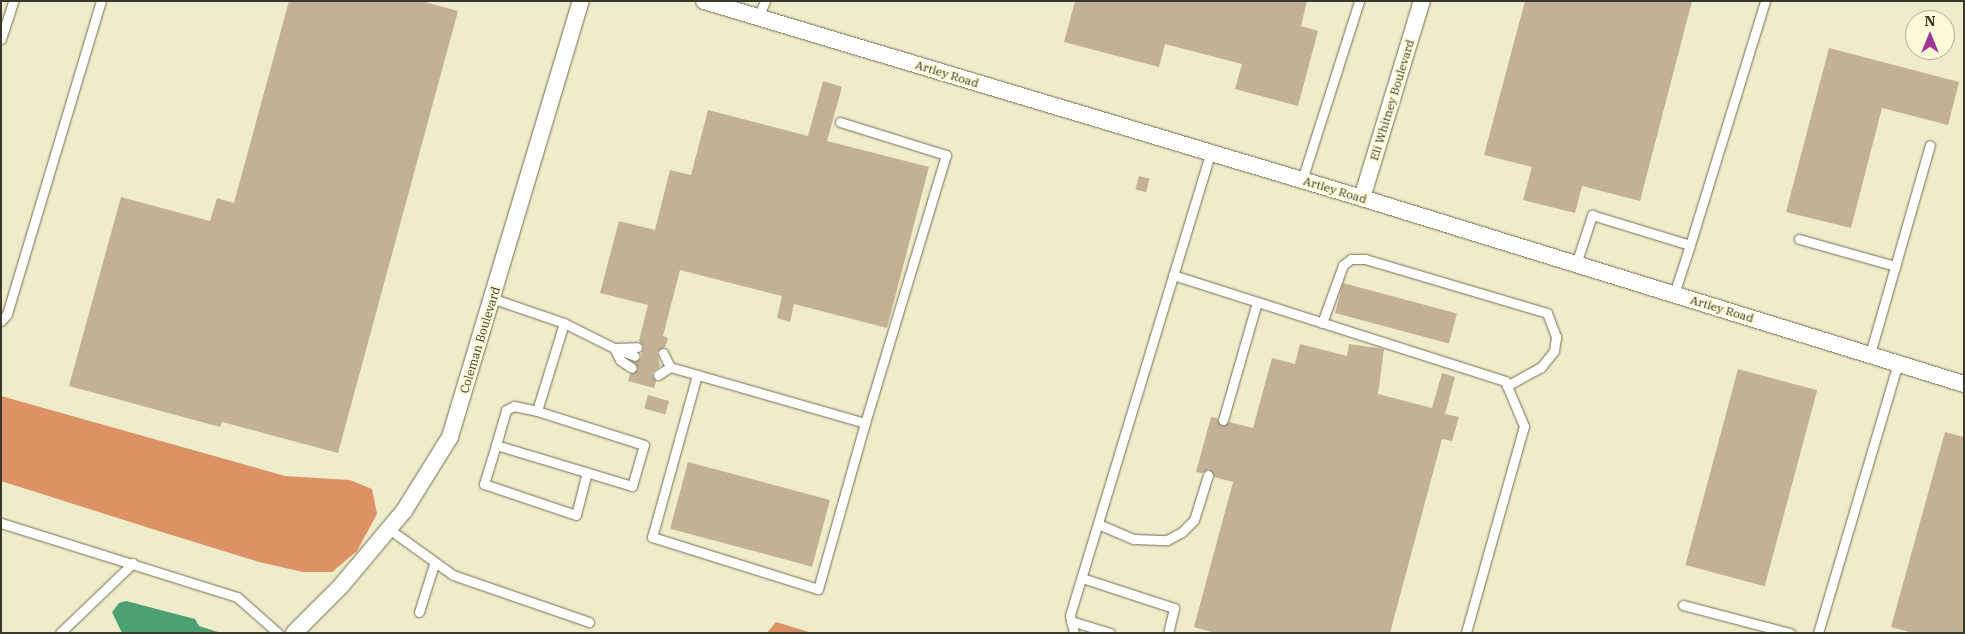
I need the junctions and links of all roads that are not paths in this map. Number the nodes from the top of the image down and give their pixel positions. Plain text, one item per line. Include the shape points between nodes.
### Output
1 (13, 1) edge
2 (101, 1) edge
3 (581, 1) edge
4 (704, 1) edge
5 (764, 1) edge
6 (1359, 1) edge
7 (1422, 1) edge
8 (1765, 1) edge
9 (758, 17) junction
10 (1, 39) edge
11 (840, 122) dead end
12 (1930, 145) dead end
13 (1210, 153) junction
14 (1302, 180) junction
15 (1362, 198) junction
16 (1799, 239) dead end
17 (1690, 245) junction
18 (1576, 264) junction
19 (1895, 266) junction
20 (1173, 275) junction
21 (1674, 294) junction
22 (494, 299) junction
23 (1257, 302) junction
24 (1, 321) edge
25 (564, 323) junction
26 (1322, 323) junction
27 (637, 347) dead end
28 (614, 348) junction
29 (663, 353) dead end
30 (1870, 354) junction
31 (635, 356) dead end
32 (1898, 363) junction
33 (665, 365) junction
34 (632, 368) dead end
35 (658, 374) dead end
36 (697, 375) junction
37 (1964, 384) edge
38 (1507, 386) junction
39 (537, 412) junction
40 (1223, 420) dead end
41 (866, 423) junction
42 (496, 445) junction
43 (587, 472) junction
44 (1208, 475) dead end
45 (1, 523) edge
46 (1098, 524) junction
47 (389, 529) junction
48 (133, 563) junction
49 (434, 564) junction
50 (1082, 578) junction
51 (1683, 604) dead end
52 (419, 612) dead end
53 (1071, 621) junction
54 (589, 622) dead end
55 (60, 633) edge
56 (278, 633) edge
57 (294, 633) edge
58 (1074, 633) edge
59 (1110, 633) edge
60 (1168, 633) edge
61 (1466, 633) edge
62 (1790, 633) edge
63 (1818, 633) edge

1 - 10 lane
2 - 24 lane via 7,314
3 - 22 street, Coleman Boulevard
4 - 9 street, Artley Road
5 - 9 lane
6 - 14 lane
7 - 15 street, Eli Whitney Boulevard
8 - 17 lane
9 - 13 street, Artley Road
11 - 41 lane via 946,154
12 - 19 lane
13 - 14 street, Artley Road
13 - 20 lane
14 - 15 street, Artley Road
15 - 18 street, Artley Road
16 - 19 lane
17 - 18 lane via 1592,215
17 - 21 lane
18 - 21 street, Artley Road
19 - 30 lane
20 - 23 lane
20 - 46 lane
21 - 30 street, Artley Road
22 - 25 lane
22 - 47 street, Coleman Boulevard via 450,437 428,475
23 - 26 lane
23 - 40 lane
25 - 28 lane
25 - 39 lane
26 - 38 lane via 1505,381
26 - 38 lane via 1343,265 1351,259 1365,259 1547,313 1556,337 1554,352 1540,367
27 - 28 lane
28 - 31 lane
28 - 34 lane via 620,360
29 - 33 lane
30 - 32 street, Artley Road
32 - 37 street, Artley Road
32 - 63 lane
33 - 35 lane
33 - 36 lane
36 - 41 lane
36 - 41 lane via 652,537 818,589
38 - 61 lane via 1524,426
39 - 42 lane via 514,406 506,410
39 - 43 lane via 644,445 632,486
42 - 43 lane
42 - 43 lane via 484,484 576,515
44 - 46 lane via 1194,520 1182,532 1166,540 1134,539
45 - 48 lane
46 - 50 lane
47 - 49 lane
47 - 57 street, Coleman Boulevard via 341,586
48 - 55 lane
48 - 56 lane via 237,597
49 - 52 lane
49 - 54 lane via 453,575
50 - 53 lane
50 - 60 lane via 1174,608
51 - 62 lane
53 - 58 lane
53 - 59 lane

